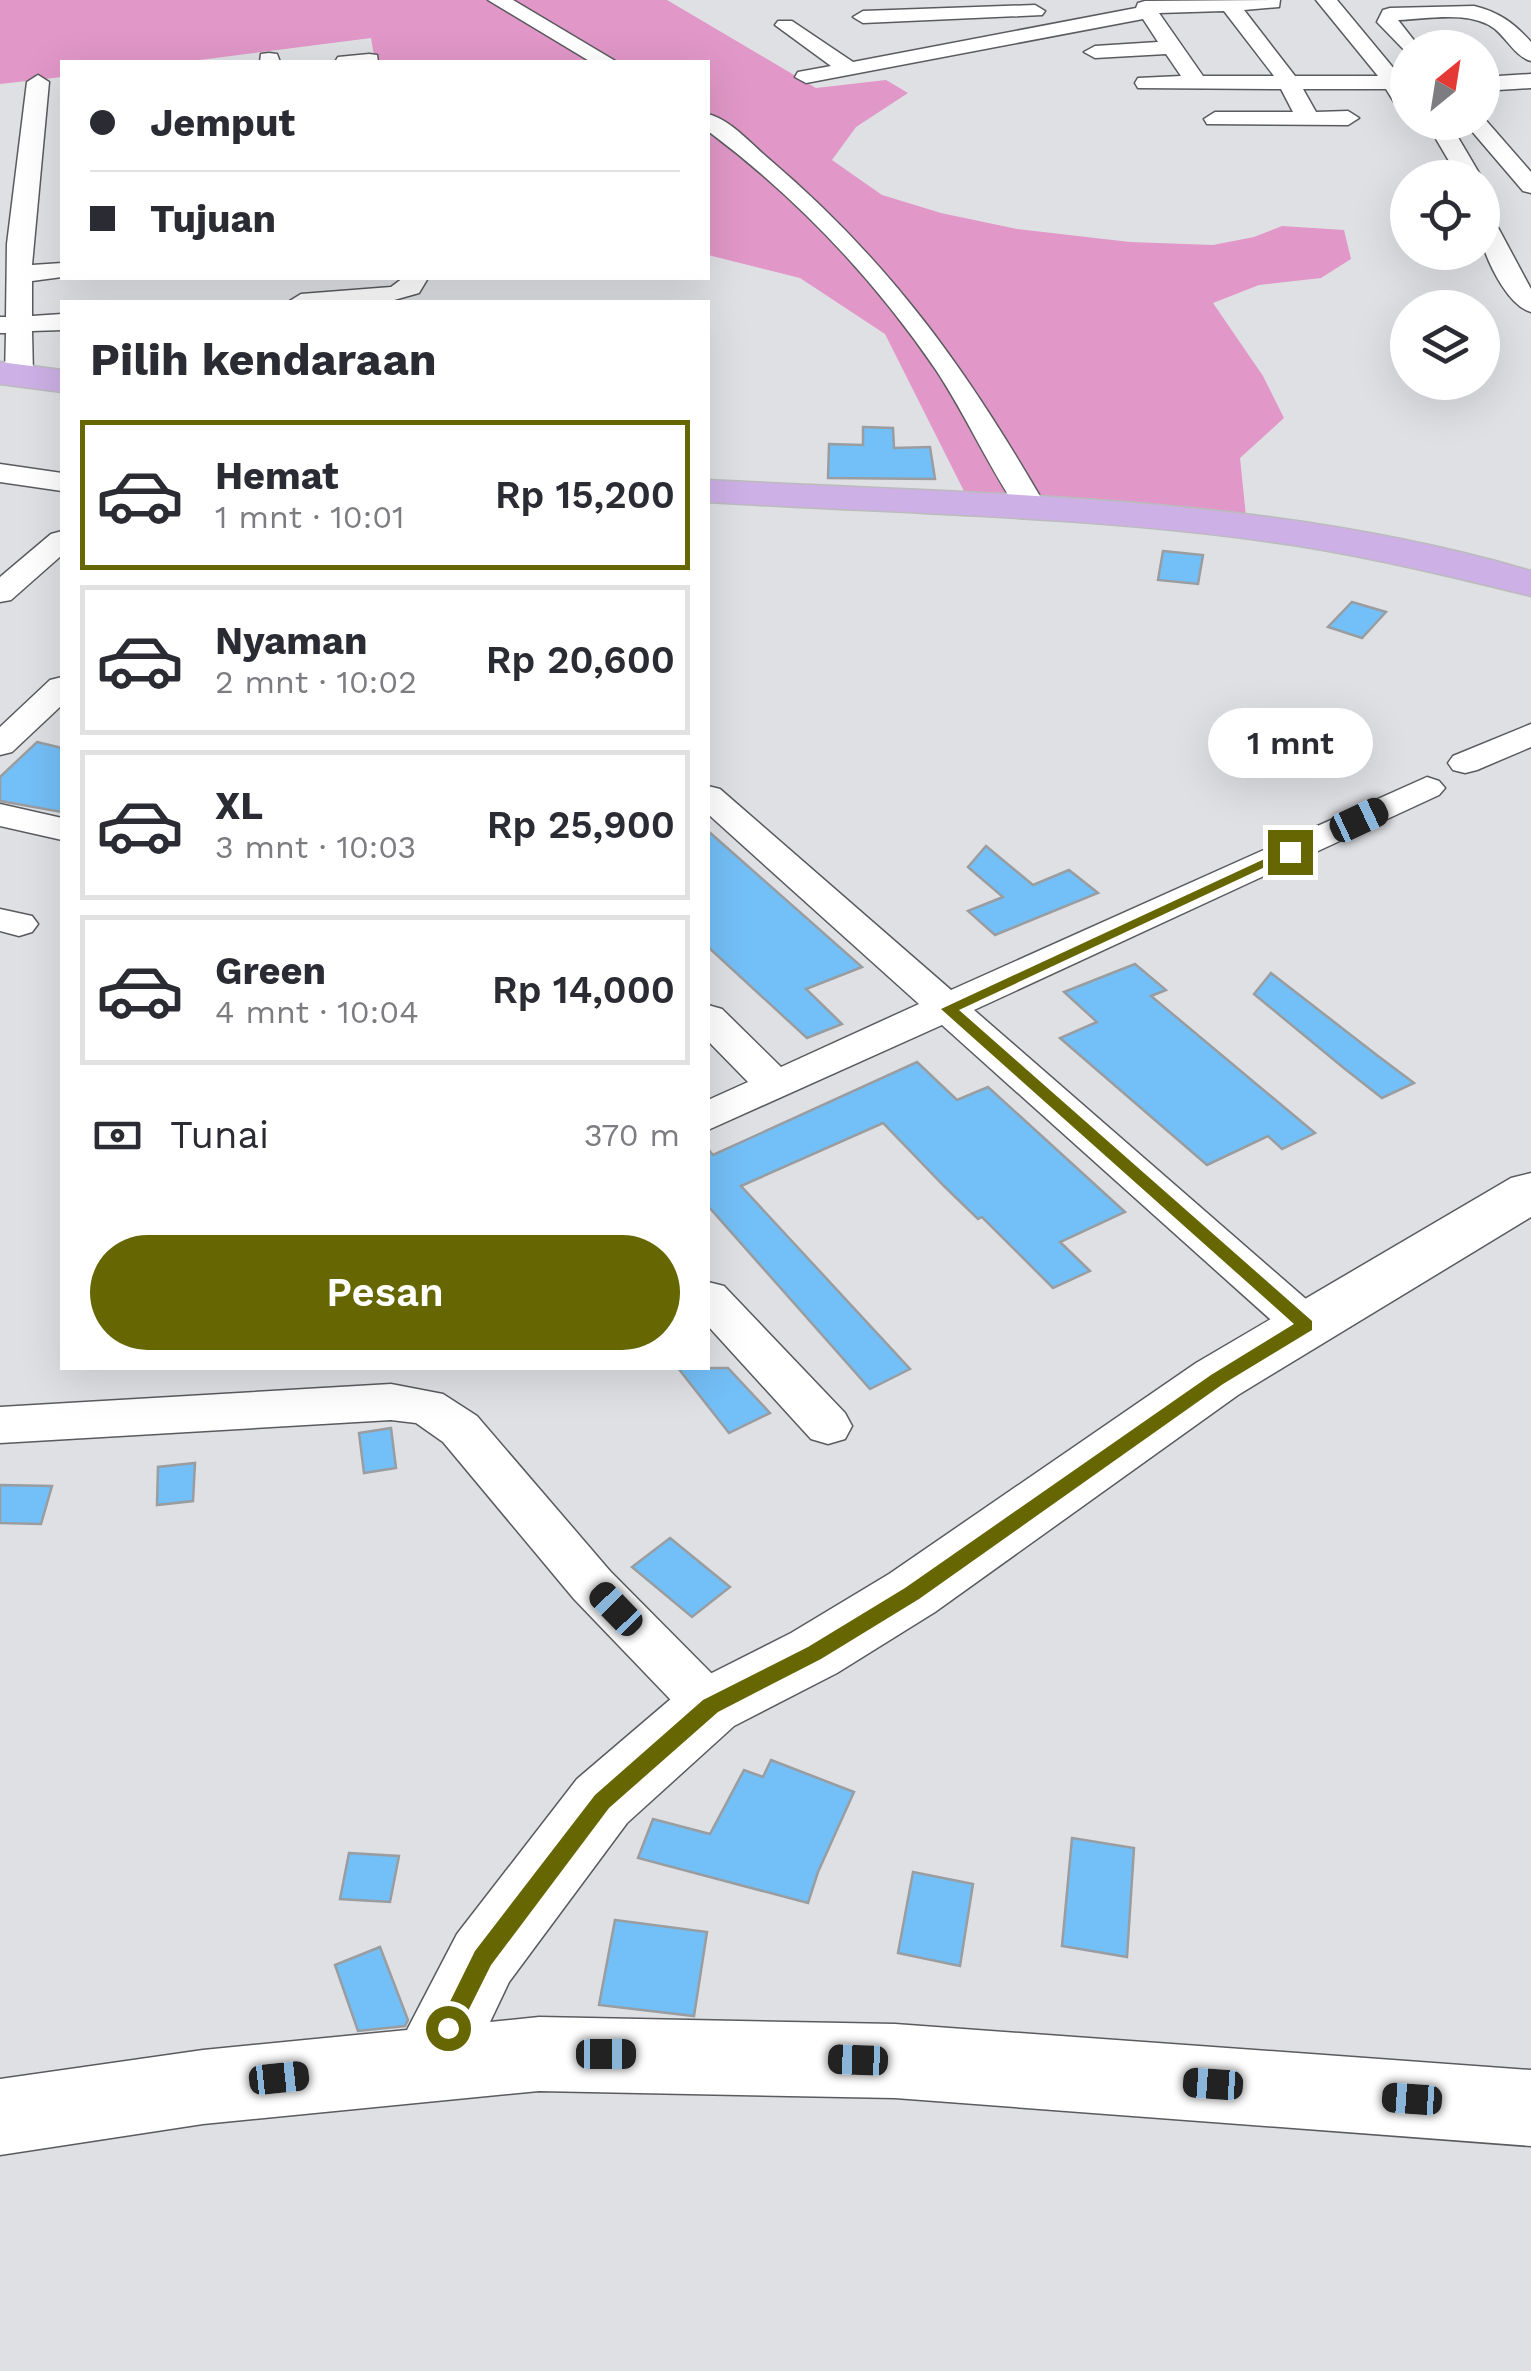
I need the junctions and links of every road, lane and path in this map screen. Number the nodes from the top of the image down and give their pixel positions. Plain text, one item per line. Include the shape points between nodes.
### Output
1 (475, 0) edge
2 (498, 0) edge
3 (1326, 0) edge
4 (1343, 0) edge
5 (1272, 3) dead end
6 (1229, 4) junction
7 (1066, 10) junction
8 (1147, 10) junction
9 (969, 14) junction
10 (1085, 23) junction
11 (785, 26) dead end
12 (1394, 30) edge
13 (1008, 37) junction
14 (1171, 47) junction
15 (1094, 52) dead end
16 (932, 53) junction
17 (1531, 54) edge
18 (579, 60) edge
19 (603, 60) edge
20 (1390, 63) edge
21 (1390, 66) edge
22 (848, 68) junction
23 (1390, 76) edge
24 (806, 77) dead end
25 (1287, 79) junction
26 (1195, 81) junction
27 (1531, 81) edge
28 (38, 82) dead end
29 (1146, 83) dead end
30 (1500, 83) edge
31 (1531, 93) edge
32 (1500, 94) edge
33 (1308, 118) junction
34 (1348, 118) dead end
35 (1214, 120) dead end
36 (710, 124) edge
37 (710, 138) edge
38 (1491, 140) edge
39 (1528, 180) edge
40 (1500, 253) edge
41 (60, 270) edge
42 (22, 274) junction
43 (414, 280) edge
44 (324, 300) edge
45 (1531, 304) edge
46 (60, 322) edge
47 (9, 325) edge
48 (10, 374) edge
49 (60, 381) edge
50 (0, 474) edge
51 (60, 482) edge
52 (710, 491) edge
53 (1014, 508) junction
54 (60, 542) edge
55 (1529, 580) edge
56 (0, 593) edge
57 (60, 690) edge
58 (60, 731) edge
59 (12, 734) edge
60 (1531, 734) edge
61 (1464, 763) dead end
62 (1427, 788) dead end
63 (710, 798) edge
64 (0, 815) edge
65 (60, 829) edge
66 (948, 1009) junction
67 (710, 1020) edge
68 (776, 1086) junction
69 (710, 1115) edge
70 (1531, 1192) edge
71 (710, 1300) edge
72 (1306, 1325) junction
73 (0, 1426) edge
74 (828, 1426) dead end
75 (710, 1706) junction
76 (431, 2062) junction
77 (1531, 2108) edge
78 (0, 2117) edge

1 - 18 street
2 - 19 street
3 - 21 street
4 - 20 street
5 - 6 street
6 - 8 street
6 - 25 street
7 - 8 street
7 - 9 street
7 - 10 street
8 - 10 street
8 - 14 street
9 - 13 street
9 - 16 street via 868,17
10 - 13 street
11 - 22 street
12 - 17 street via 1390,14 1488,14
13 - 16 street
14 - 15 street
14 - 26 street
16 - 22 street
22 - 24 street
23 - 25 street
25 - 26 street
25 - 33 street
26 - 29 street
27 - 30 street
28 - 42 street via 36,175 19,244
31 - 32 street
33 - 34 street
33 - 35 street
36 - 53 street via 849,241 929,336 975,406
37 - 53 street via 789,203 855,271 916,347
38 - 39 street
40 - 45 street
41 - 42 street
42 - 47 street
43 - 44 street via 396,294
46 - 47 street
47 - 48 street
48 - 49 main road
50 - 51 street
52 - 53 main road
53 - 55 main road via 1277,530
54 - 56 street
57 - 59 street
58 - 59 street
60 - 61 street
62 - 66 street
63 - 66 street
64 - 65 street
66 - 68 street
66 - 72 street
67 - 68 street
68 - 69 street
70 - 72 street
71 - 74 street
72 - 75 street via 912,1593
73 - 75 street via 391,1402 427,1407 460,1429 592,1584
75 - 76 street via 602,1801 483,1958
76 - 77 street via 539,2054 895,2060
76 - 78 street via 203,2086

